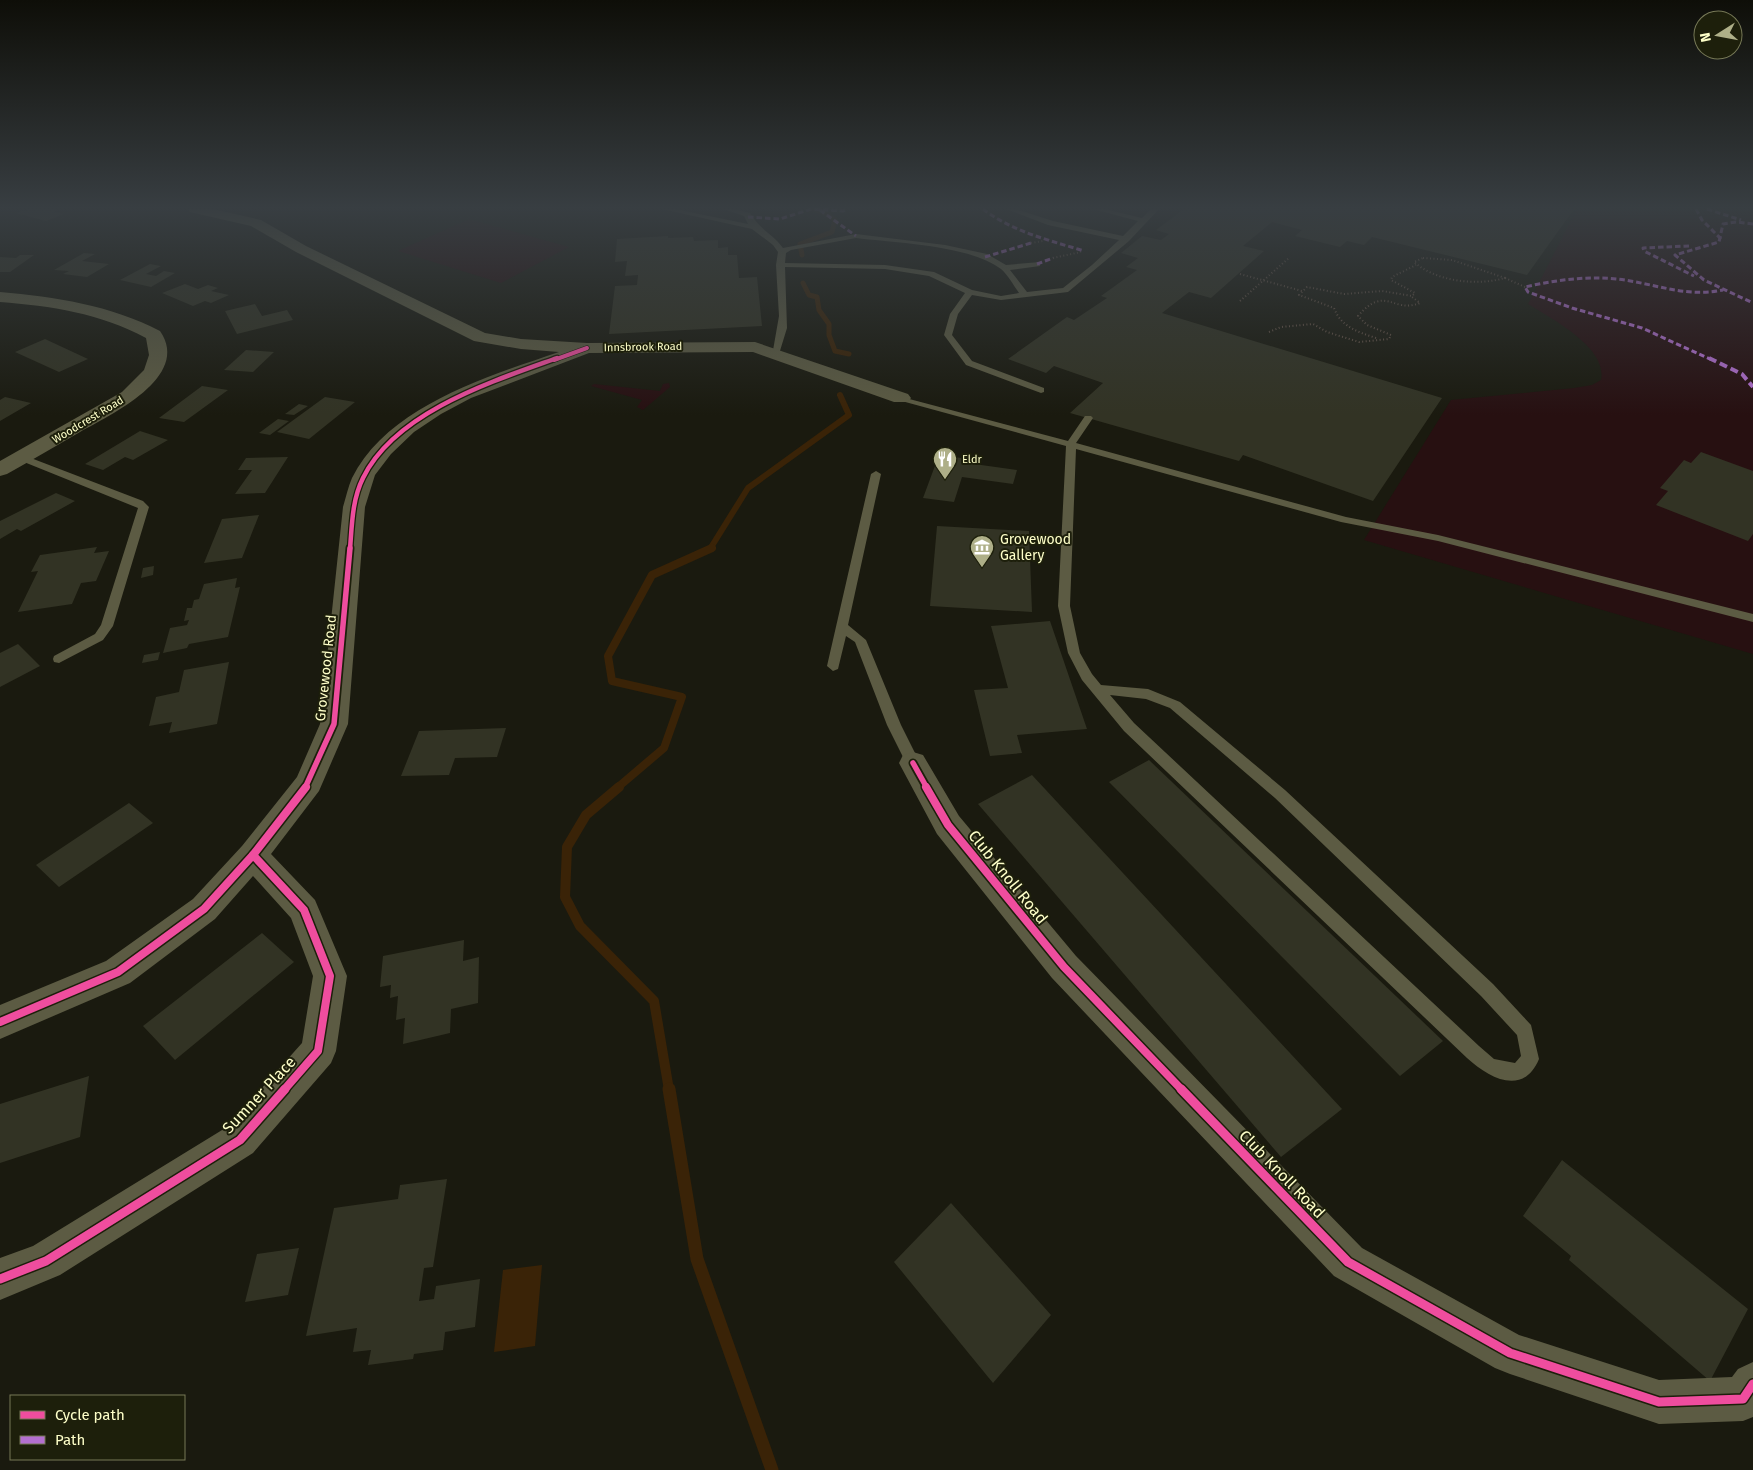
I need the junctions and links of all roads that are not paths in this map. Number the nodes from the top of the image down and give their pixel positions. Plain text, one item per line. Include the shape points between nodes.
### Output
1 (359, 278) edge
2 (781, 278) edge
3 (939, 278) edge
4 (1012, 278) edge
5 (1083, 278) edge
6 (970, 292) junction
7 (1025, 295) junction
8 (0, 297) edge
9 (587, 348) junction
10 (775, 354) junction
11 (1040, 390) dead end
12 (901, 398) joint
13 (1088, 418) dead end
14 (1071, 443) junction
15 (23, 458) junction
16 (0, 470) edge
17 (876, 474) dead end
18 (1753, 618) edge
19 (842, 627) junction
20 (59, 659) dead end
21 (833, 666) dead end
22 (1097, 689) junction
23 (913, 763) joint
24 (253, 855) junction
25 (0, 1022) edge
26 (0, 1278) edge
27 (1753, 1384) edge

1 - 9 street, Innsbrook Road via 480,337 522,344
2 - 10 lane via 786,318 783,338
3 - 6 lane
4 - 7 lane
5 - 7 lane via 1065,290
6 - 7 lane via 1001,298
6 - 11 lane via 954,314 948,335 969,363
8 - 15 street, Woodcrest Road via 102,312 133,322 154,335 159,348 156,366 129,396
9 - 10 street, Innsbrook Road via 755,347
9 - 24 street, Grovewood Road via 473,390 412,423 384,449 364,475 354,507 334,724 309,783
10 - 12 street, Innsbrook Road
12 - 14 lane
13 - 14 lane
14 - 18 lane via 1345,520 1438,538
14 - 22 lane via 1064,606 1074,653
15 - 16 street, Woodcrest Road
15 - 20 lane via 139,502 144,507 107,626 99,637
17 - 19 lane
19 - 21 lane
19 - 23 lane via 860,640
22 - 22 lane via 1129,727 1473,1052 1490,1066 1518,1073 1530,1059 1525,1031 1487,990 1280,794 1175,704 1148,694
23 - 27 street, Club Knoll Road via 948,825 1064,967 1348,1262 1510,1353 1659,1402 1744,1399
24 - 25 street, Grovewood Road via 204,909 118,972
24 - 26 street, Sumner Place via 304,910 330,976 318,1051 240,1140 46,1261

